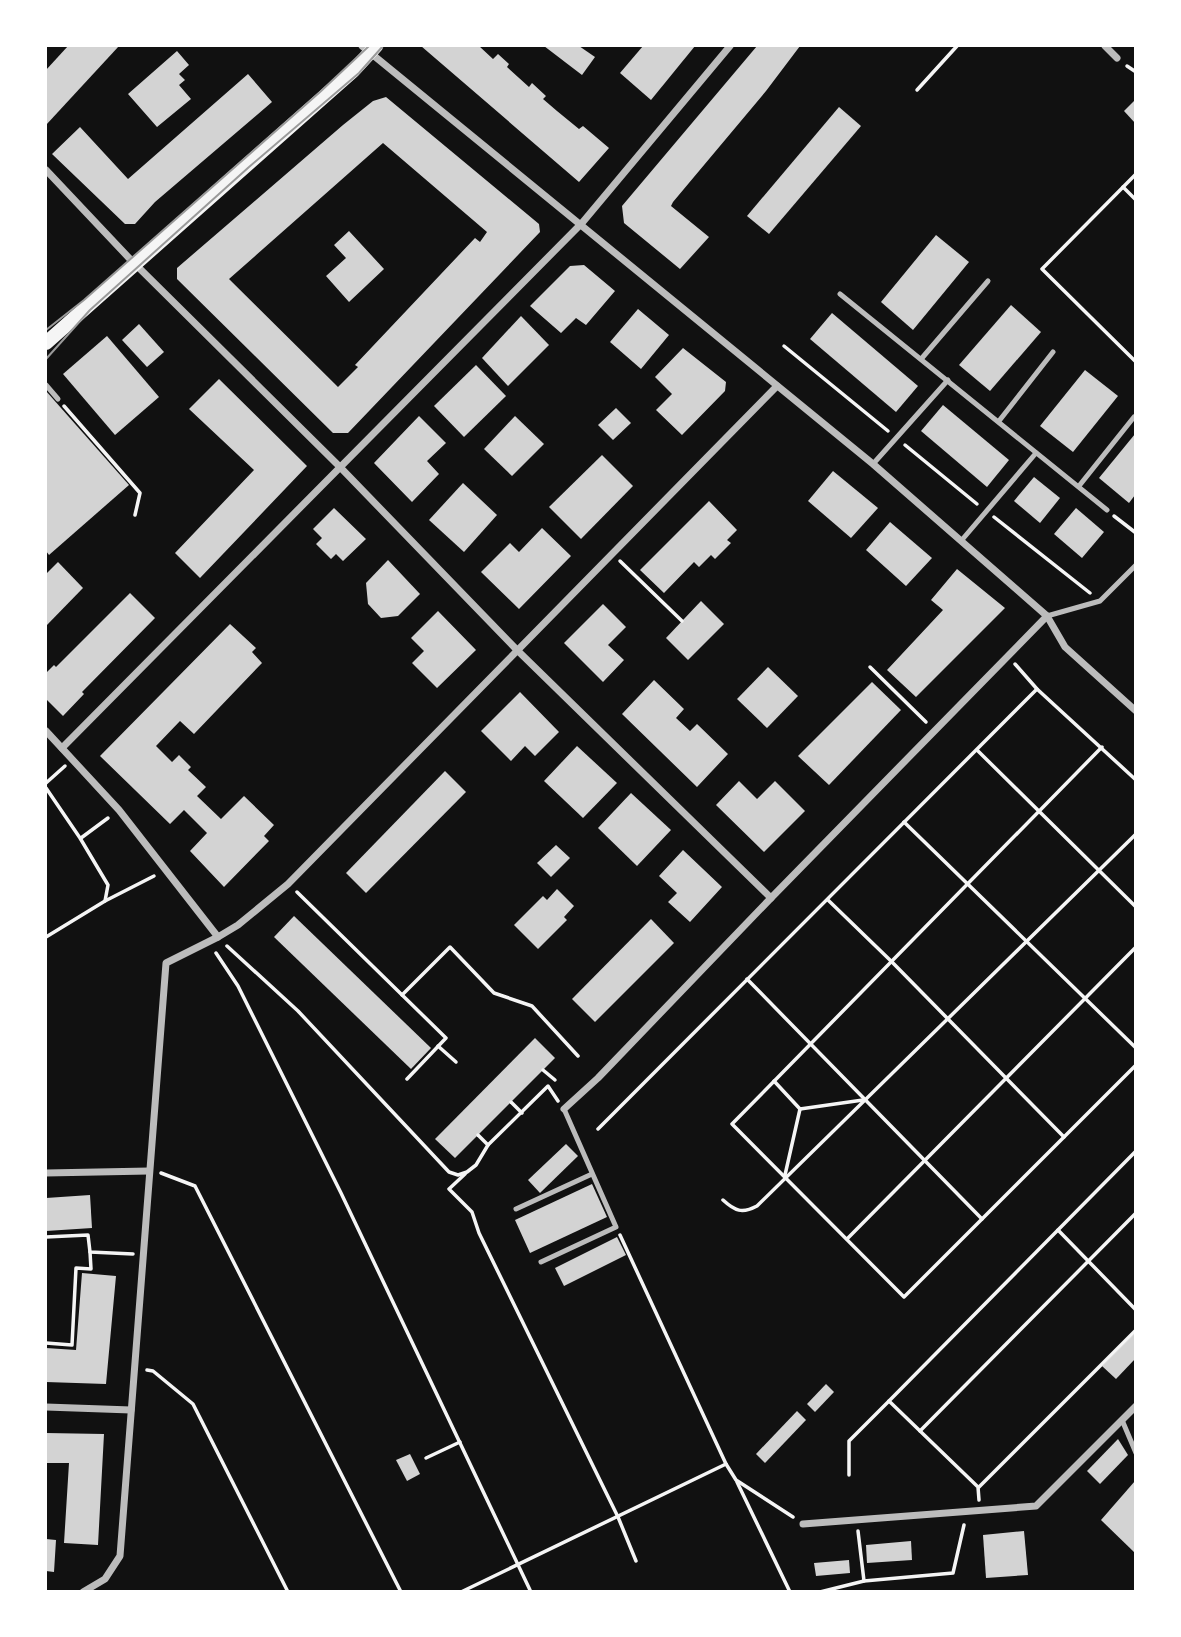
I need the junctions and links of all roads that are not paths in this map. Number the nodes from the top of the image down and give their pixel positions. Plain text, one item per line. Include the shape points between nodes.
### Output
1 (730, 46) edge
2 (1105, 46) edge
3 (369, 48) edge
4 (1117, 58) dead end
5 (46, 170) edge
6 (582, 223) junction
7 (134, 263) junction
8 (988, 281) dead end
9 (840, 294) dead end
10 (46, 343) edge
11 (1054, 352) dead end
12 (922, 358) junction
13 (948, 380) junction
14 (46, 385) edge
15 (777, 386) junction
16 (58, 400) road end
17 (1133, 417) dead end
18 (999, 421) junction
19 (1036, 453) junction
20 (873, 464) junction
21 (339, 466) junction
22 (1079, 486) junction
23 (1107, 510) road end
24 (961, 541) junction
25 (1136, 565) edge
26 (1047, 616) junction
27 (516, 649) junction
28 (1136, 711) edge
29 (46, 731) edge
30 (62, 748) junction
31 (771, 898) junction
32 (218, 937) junction
33 (564, 1109) joint
34 (149, 1171) junction
35 (46, 1172) edge
36 (592, 1174) junction
37 (516, 1209) dead end
38 (541, 1262) dead end
39 (1136, 1406) edge
40 (46, 1407) edge
41 (131, 1410) junction
42 (1122, 1420) junction
43 (1136, 1453) edge
44 (803, 1524) road end
45 (83, 1591) edge

1 - 6 street
2 - 4 street
3 - 6 street
3 - 7 main road via 353,71
5 - 7 street
6 - 15 street
6 - 21 street
7 - 10 main road
7 - 21 street
8 - 12 lane
9 - 12 lane
11 - 18 lane
12 - 13 lane
13 - 18 lane
13 - 20 lane
14 - 16 lane
15 - 20 street
15 - 27 street
17 - 22 lane
18 - 19 lane
19 - 22 lane
19 - 24 lane
20 - 24 street
21 - 27 street
21 - 30 street
22 - 23 lane
24 - 26 street
25 - 26 lane via 1100,601
26 - 28 street via 1065,647
26 - 31 street
27 - 31 street
27 - 32 street via 288,884
29 - 30 street
30 - 32 street via 118,810
31 - 33 street
32 - 34 street via 166,963
33 - 36 lane
34 - 35 street
34 - 41 street
36 - 37 lane
36 - 38 lane via 616,1227
39 - 42 street
40 - 41 street
41 - 45 street via 120,1556 105,1578
42 - 43 lane
42 - 44 street via 1036,1506

